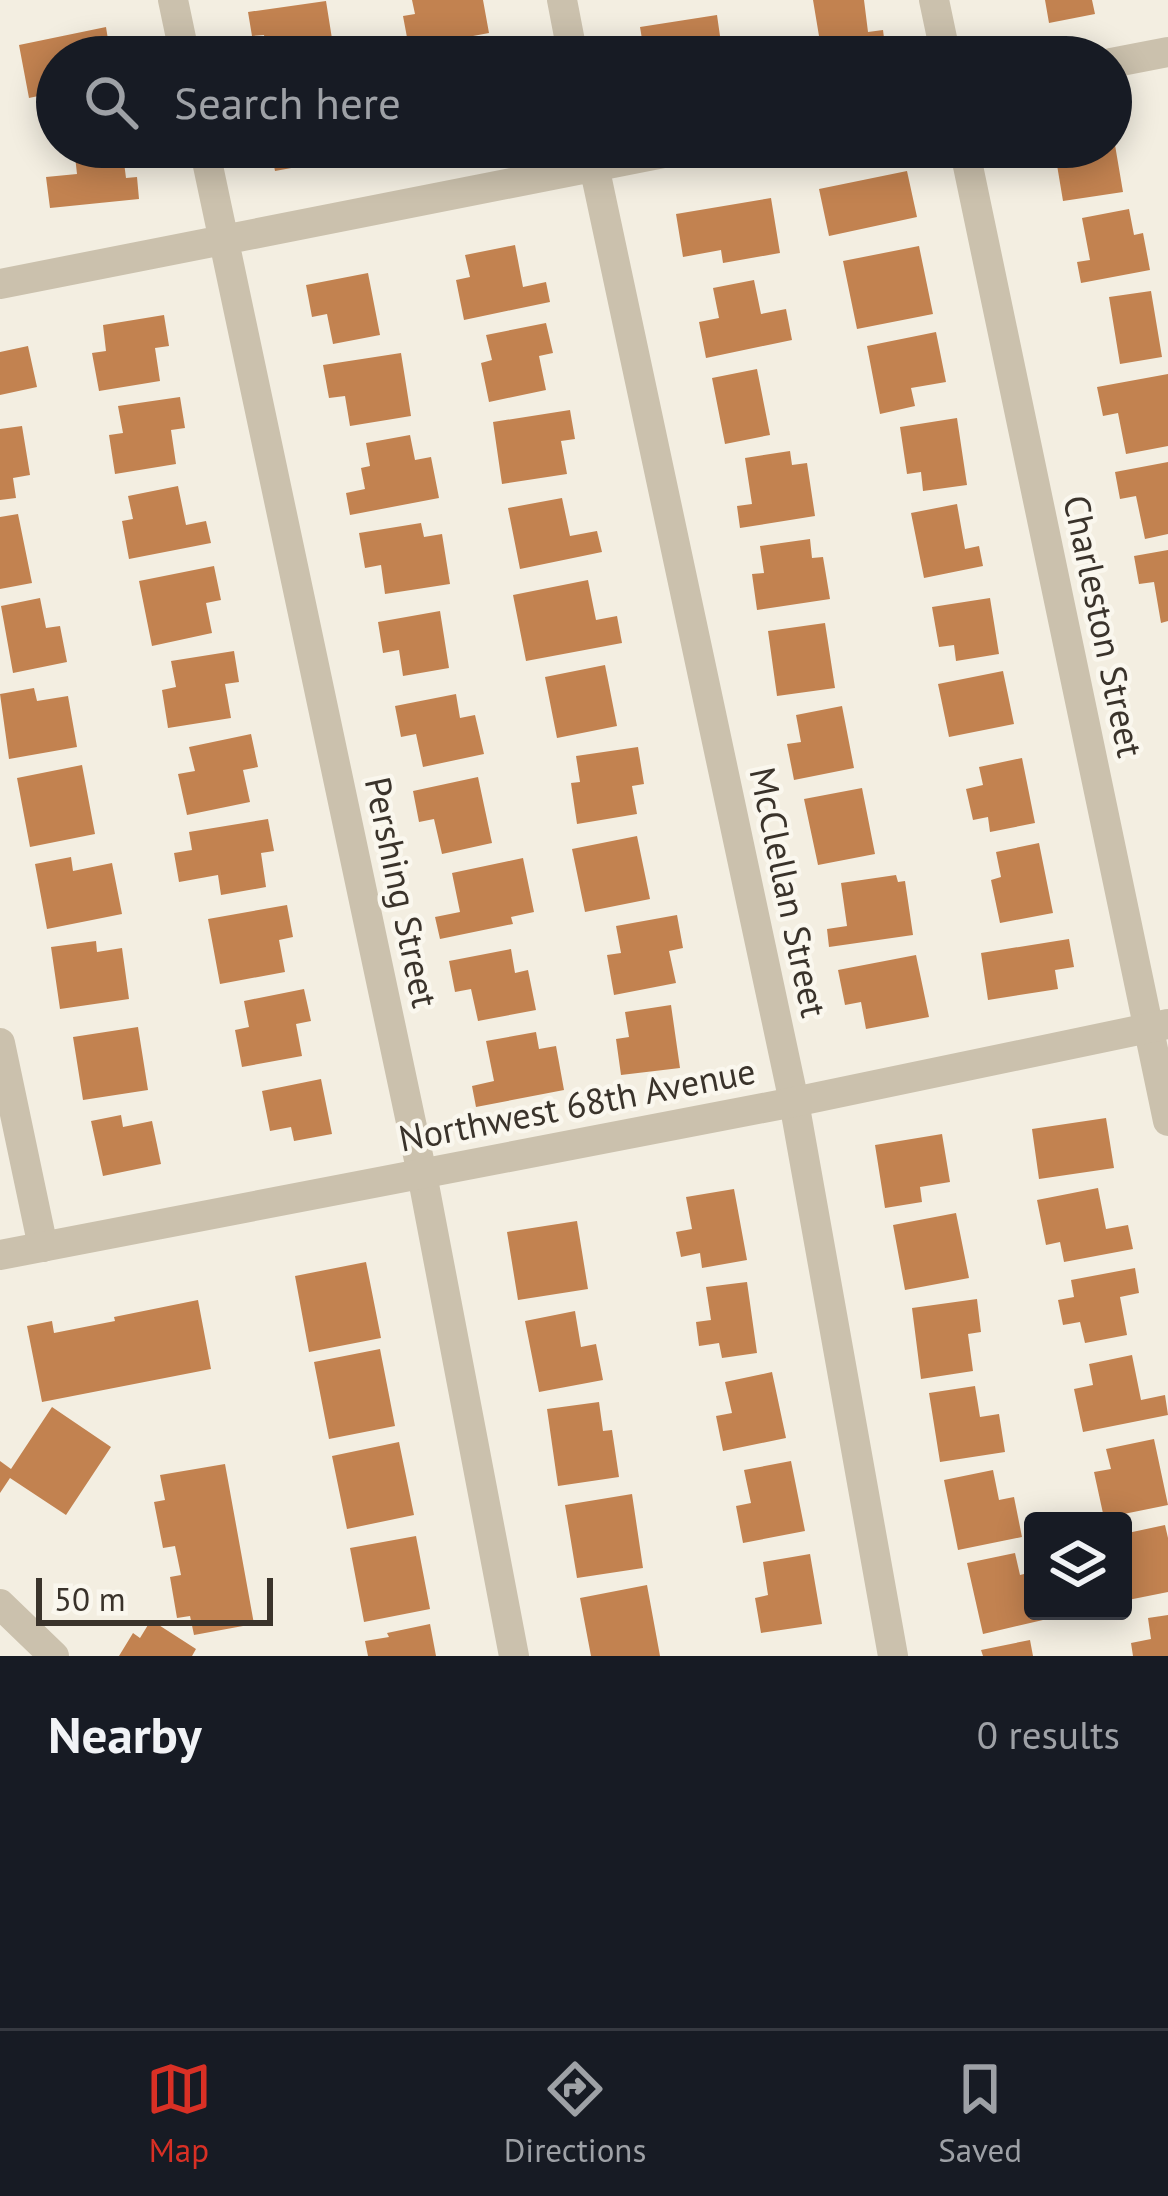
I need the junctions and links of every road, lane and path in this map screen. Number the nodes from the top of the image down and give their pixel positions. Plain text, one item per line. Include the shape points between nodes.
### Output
1 (173, 0) edge
2 (562, 0) edge
3 (934, 0) edge
4 (181, 36) edge
5 (569, 36) edge
6 (942, 36) edge
7 (1168, 52) edge
8 (1132, 59) edge
9 (209, 168) edge
10 (543, 168) edge
11 (594, 168) edge
12 (969, 168) edge
13 (224, 239) junction
14 (0, 284) edge
15 (1158, 1026) edge
16 (0, 1043) edge
17 (794, 1102) junction
18 (1168, 1121) edge
19 (422, 1174) junction
20 (43, 1247) junction
21 (0, 1255) edge
22 (0, 1604) edge
23 (54, 1656) edge
24 (514, 1656) edge
25 (893, 1656) edge

1 - 4 street
2 - 5 street
3 - 6 street
7 - 8 street
9 - 13 street, Pershing Street
10 - 13 street
11 - 17 street, McClellan Street
12 - 15 street, Charleston Street
13 - 14 street
13 - 19 street, Pershing Street
15 - 17 street, Northwest 68th Avenue
15 - 18 street, Charleston Street
16 - 20 street
17 - 19 street, Northwest 68th Avenue
17 - 25 street, McClellan Street
19 - 20 street, Northwest 68th Avenue
19 - 24 street, Pershing Street
20 - 21 street, Northwest 68th Avenue
22 - 23 street

